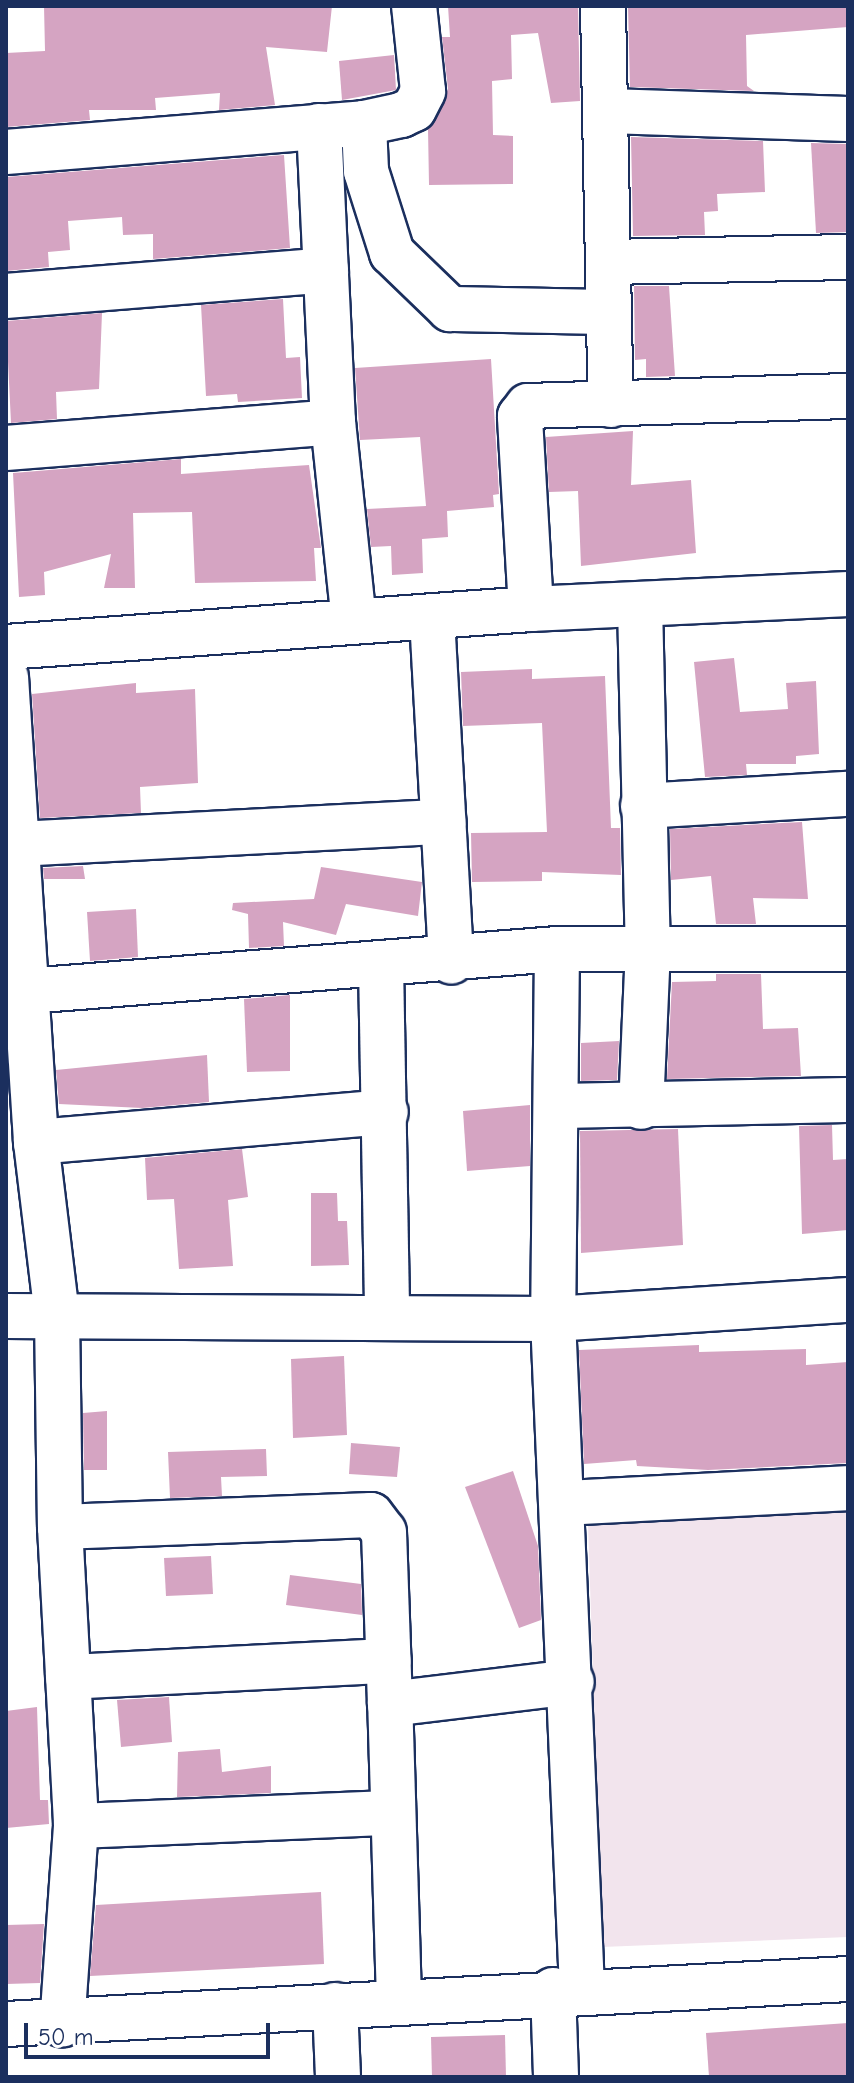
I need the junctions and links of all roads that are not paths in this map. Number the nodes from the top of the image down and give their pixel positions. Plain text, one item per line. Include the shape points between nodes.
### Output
1 (414, 6) edge
2 (603, 6) edge
3 (608, 111) junction
4 (848, 119) edge
5 (364, 123) junction
6 (319, 126) junction
7 (6, 152) edge
8 (848, 257) edge
9 (608, 262) junction
10 (326, 270) junction
11 (6, 296) edge
12 (607, 312) junction
13 (848, 396) edge
14 (611, 405) junction
15 (333, 422) junction
16 (6, 448) edge
17 (848, 594) edge
18 (640, 604) junction
19 (531, 609) junction
20 (432, 618) junction
21 (354, 621) junction
22 (6, 647) edge
23 (6, 677) edge
24 (848, 794) edge
25 (643, 806) junction
26 (443, 822) junction
27 (17, 844) junction
28 (648, 948) junction
29 (557, 949) junction
30 (848, 949) edge
31 (451, 961) junction
32 (381, 963) junction
33 (28, 991) junction
34 (848, 1100) edge
35 (560, 1106) junction
36 (641, 1107) junction
37 (386, 1112) junction
38 (36, 1142) junction
39 (848, 1300) edge
40 (57, 1315) junction
41 (6, 1316) edge
42 (387, 1316) junction
43 (553, 1319) junction
44 (848, 1488) edge
45 (565, 1503) junction
46 (60, 1527) junction
47 (68, 1677) junction
48 (572, 1682) junction
49 (390, 1683) junction
50 (391, 1813) junction
51 (76, 1826) junction
52 (848, 1979) edge
53 (567, 1990) junction
54 (399, 2000) junction
55 (335, 2005) junction
56 (6, 2024) edge
57 (62, 2025) junction
58 (338, 2077) edge
59 (556, 2077) edge

1 - 5 street via 420,100 401,115
2 - 3 street
3 - 4 street
3 - 9 street
5 - 6 street
5 - 12 street via 366,171 392,253 450,309
6 - 7 street
6 - 10 street
8 - 9 street
9 - 12 street
10 - 11 street
10 - 15 street
12 - 14 street
13 - 14 street
14 - 19 street via 534,404 520,416
15 - 16 street
15 - 21 street
17 - 18 street
18 - 19 street
18 - 25 street
19 - 20 street
20 - 21 street
20 - 26 street
21 - 22 street
23 - 27 street
24 - 25 street
25 - 28 street
26 - 27 street
26 - 31 street
27 - 33 street
28 - 29 street
28 - 30 street
28 - 36 street
29 - 31 street
29 - 35 street
31 - 32 street
32 - 33 street
32 - 37 street
33 - 38 street
34 - 36 street
35 - 36 street
35 - 43 street
37 - 38 street
37 - 42 street
38 - 40 street
39 - 43 street
40 - 41 street
40 - 42 street
40 - 46 street
42 - 43 street
43 - 45 street
44 - 45 street
45 - 48 street
46 - 47 street
46 - 49 street via 371,1515 384,1532
47 - 49 street
47 - 51 street
48 - 49 street
48 - 53 street
49 - 50 street
50 - 51 street
50 - 54 street
51 - 57 street
52 - 53 street
53 - 54 street
53 - 59 street
54 - 55 street
55 - 57 street
55 - 58 street
56 - 57 street

